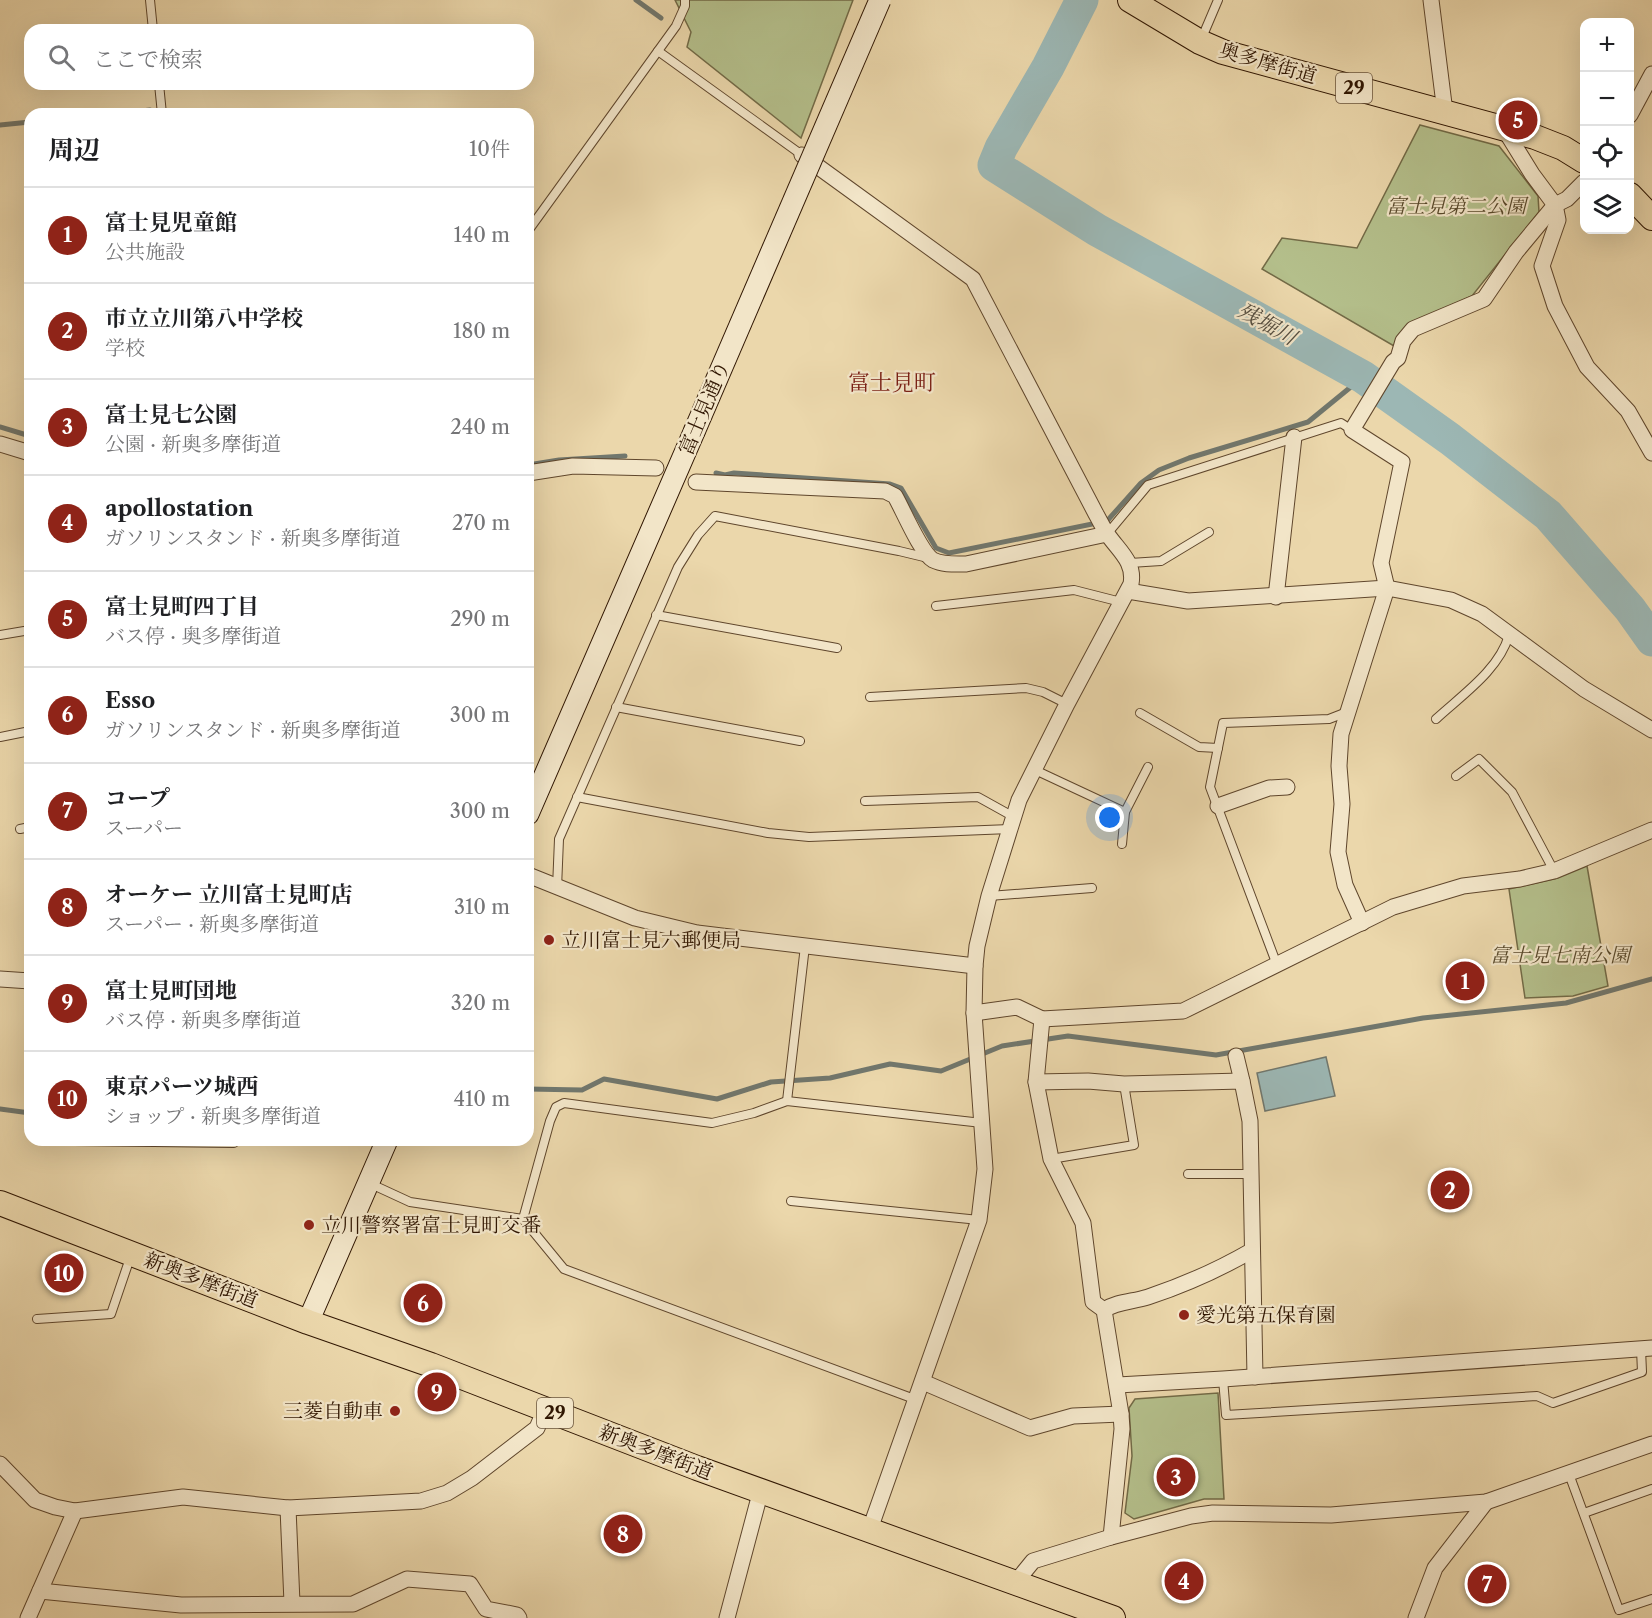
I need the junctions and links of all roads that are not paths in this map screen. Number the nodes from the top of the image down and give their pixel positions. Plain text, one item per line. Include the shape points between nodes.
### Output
1 (150, 0) edge
2 (685, 0) edge
3 (880, 0) edge
4 (1130, 0) edge
5 (1218, 0) edge
6 (1431, 0) edge
7 (152, 24) edge
8 (1200, 42) junction
9 (658, 51) junction
10 (1652, 75) edge
11 (160, 90) edge
12 (1634, 106) edge
13 (161, 108) edge
14 (1445, 112) junction
15 (1503, 128) junction
16 (802, 155) joint
17 (1580, 159) edge
18 (1580, 186) edge
19 (1634, 200) edge
20 (1555, 205) junction
21 (1652, 218) edge
22 (534, 223) edge
23 (1353, 430) junction
24 (1294, 437) junction
25 (0, 444) edge
26 (24, 451) edge
27 (1652, 453) edge
28 (656, 468) dead end
29 (534, 473) edge
30 (696, 482) dead end
31 (1102, 524) junction
32 (1209, 532) dead end
33 (932, 560) junction
34 (1130, 563) junction
35 (1387, 588) junction
36 (1124, 597) junction
37 (1276, 597) junction
38 (936, 606) dead end
39 (656, 615) junction
40 (24, 631) edge
41 (0, 635) edge
42 (1509, 635) junction
43 (837, 648) dead end
44 (870, 697) dead end
45 (1067, 704) junction
46 (616, 707) junction
47 (1347, 712) junction
48 (1140, 714) dead end
49 (1436, 719) dead end
50 (1652, 730) edge
51 (24, 732) edge
52 (0, 737) edge
53 (800, 741) dead end
54 (1218, 748) junction
55 (1148, 767) dead end
56 (1035, 770) junction
57 (1456, 776) dead end
58 (1287, 788) dead end
59 (578, 797) junction
60 (534, 800) edge
61 (864, 801) dead end
62 (1218, 806) junction
63 (1125, 812) junction
64 (1012, 823) junction
65 (21, 828) dead end
66 (24, 828) edge
67 (1652, 830) edge
68 (1122, 844) dead end
69 (1554, 871) junction
70 (534, 878) edge
71 (557, 888) junction
72 (1092, 888) dead end
73 (989, 896) junction
74 (1362, 923) junction
75 (805, 946) junction
76 (1277, 965) junction
77 (975, 966) junction
78 (0, 978) edge
79 (24, 980) edge
80 (974, 1012) junction
81 (1041, 1025) junction
82 (1236, 1056) dead end
83 (1242, 1081) junction
84 (1036, 1082) junction
85 (1125, 1084) junction
86 (787, 1101) junction
87 (982, 1123) junction
88 (384, 1146) edge
89 (1051, 1159) junction
90 (1188, 1174) dead end
91 (1252, 1174) junction
92 (368, 1183) junction
93 (791, 1201) dead end
94 (0, 1203) edge
95 (523, 1219) junction
96 (979, 1220) junction
97 (1251, 1251) junction
98 (131, 1254) junction
99 (1104, 1310) junction
100 (37, 1319) dead end
101 (308, 1322) junction
102 (1646, 1348) edge
103 (1255, 1377) junction
104 (1223, 1379) junction
105 (923, 1382) junction
106 (1118, 1385) junction
107 (916, 1400) junction
108 (545, 1409) junction
109 (1121, 1414) junction
110 (1652, 1444) edge
111 (0, 1464) edge
112 (1569, 1474) junction
113 (1652, 1489) edge
114 (761, 1490) junction
115 (1486, 1502) junction
116 (288, 1508) junction
117 (75, 1511) junction
118 (1584, 1514) junction
119 (870, 1529) junction
120 (1111, 1537) junction
121 (1015, 1583) junction
122 (40, 1591) junction
123 (1652, 1599) edge
124 (292, 1603) junction
125 (28, 1618) edge
126 (519, 1618) edge
127 (727, 1618) edge
128 (1113, 1618) edge
129 (1416, 1618) edge

1 - 7 lane
2 - 9 lane via 676,26
3 - 60 street, 富士見通り, bridge
4 - 8 main road, 奥多摩街道 / 29
5 - 8 lane
6 - 14 street
8 - 14 main road, 奥多摩街道 / 29 via 1248,60
9 - 16 lane
9 - 22 lane
10 - 12 street
11 - 13 lane
14 - 15 main road, 奥多摩街道 / 29
15 - 17 main road, 奥多摩街道 / 29 via 1563,148
15 - 20 street
16 - 31 street via 973,279
18 - 20 street
19 - 21 main road
20 - 23 street via 1484,299 1413,329
20 - 27 street via 1558,220 1542,266 1555,306 1587,368 1628,411
23 - 24 lane via 1341,423
23 - 35 street via 1402,462 1381,563
24 - 31 lane via 1148,485
24 - 37 street
25 - 26 street
28 - 29 street via 573,466
30 - 33 street via 885,491 896,496
31 - 33 street via 966,564
31 - 34 street
32 - 34 lane via 1161,561
33 - 39 lane via 715,516 678,567
34 - 36 street via 1133,574
35 - 37 street
35 - 42 street via 1451,600 1482,614
35 - 47 street
36 - 37 street via 1188,601
36 - 38 lane via 1074,590
36 - 45 street
39 - 43 lane
39 - 46 lane
40 - 41 lane
42 - 49 lane via 1505,648 1482,677
42 - 50 street via 1584,689
44 - 45 lane via 1026,688
45 - 56 street
46 - 53 lane
46 - 59 lane
47 - 54 lane via 1329,719 1223,723
47 - 74 street via 1339,755 1342,804 1338,852 1345,885
48 - 54 lane via 1199,747
51 - 52 lane
54 - 62 lane via 1210,787
55 - 63 lane
56 - 63 lane
56 - 64 street
57 - 69 lane via 1479,759 1512,792
58 - 62 street via 1269,788
59 - 64 lane via 790,836
59 - 71 lane via 559,839
61 - 64 lane via 978,797
62 - 76 lane
63 - 68 lane
64 - 73 street
65 - 66 lane
67 - 69 street
69 - 74 street via 1463,886 1393,907
70 - 71 street
71 - 75 street via 635,918 697,933
72 - 73 lane
73 - 77 street
74 - 76 street
75 - 77 street
75 - 86 lane
76 - 81 street via 1183,1011
77 - 80 street
78 - 79 street
80 - 81 street via 1017,1007
80 - 87 street
81 - 84 street
82 - 83 street
83 - 85 street
83 - 91 street via 1250,1121
84 - 85 street
84 - 89 street
85 - 89 lane via 1134,1145
86 - 87 lane
86 - 95 lane via 712,1123 564,1103 556,1107 550,1121
87 - 96 street via 985,1169
88 - 92 street
89 - 99 street via 1083,1223 1093,1302
90 - 91 lane
91 - 97 street
92 - 95 lane via 410,1202
92 - 101 street
93 - 96 lane
94 - 98 main road, 新奥多摩街道 / 29
95 - 107 lane via 564,1269
96 - 105 street
97 - 99 street via 1189,1282
97 - 103 street
98 - 100 lane via 111,1314
98 - 101 main road, 新奥多摩街道 / 29
99 - 106 street
101 - 108 main road, 新奥多摩街道 / 29
102 - 103 street
102 - 104 lane via 1642,1372 1553,1403 1537,1396 1226,1416
103 - 104 street
104 - 106 street
105 - 107 street
105 - 109 street via 1030,1428 1073,1416
106 - 109 street
107 - 119 street
108 - 114 main road, 新奥多摩街道 / 29
108 - 116 street via 537,1428 447,1493 421,1501
109 - 120 street
110 - 112 street
111 - 117 street via 35,1500
112 - 115 street
112 - 118 lane
113 - 118 lane
114 - 119 main road, 新奥多摩街道 / 29
114 - 127 street
115 - 120 street via 1331,1515 1213,1513
115 - 129 street via 1435,1568
116 - 117 street via 183,1497
116 - 124 street
117 - 122 street
118 - 123 lane via 1618,1610
119 - 121 main road, 新奥多摩街道 / 29
120 - 121 street via 1033,1561
121 - 128 main road, 新奥多摩街道 / 29
122 - 124 street via 181,1605
122 - 125 street
124 - 126 street via 354,1604 407,1579 470,1584 486,1609

